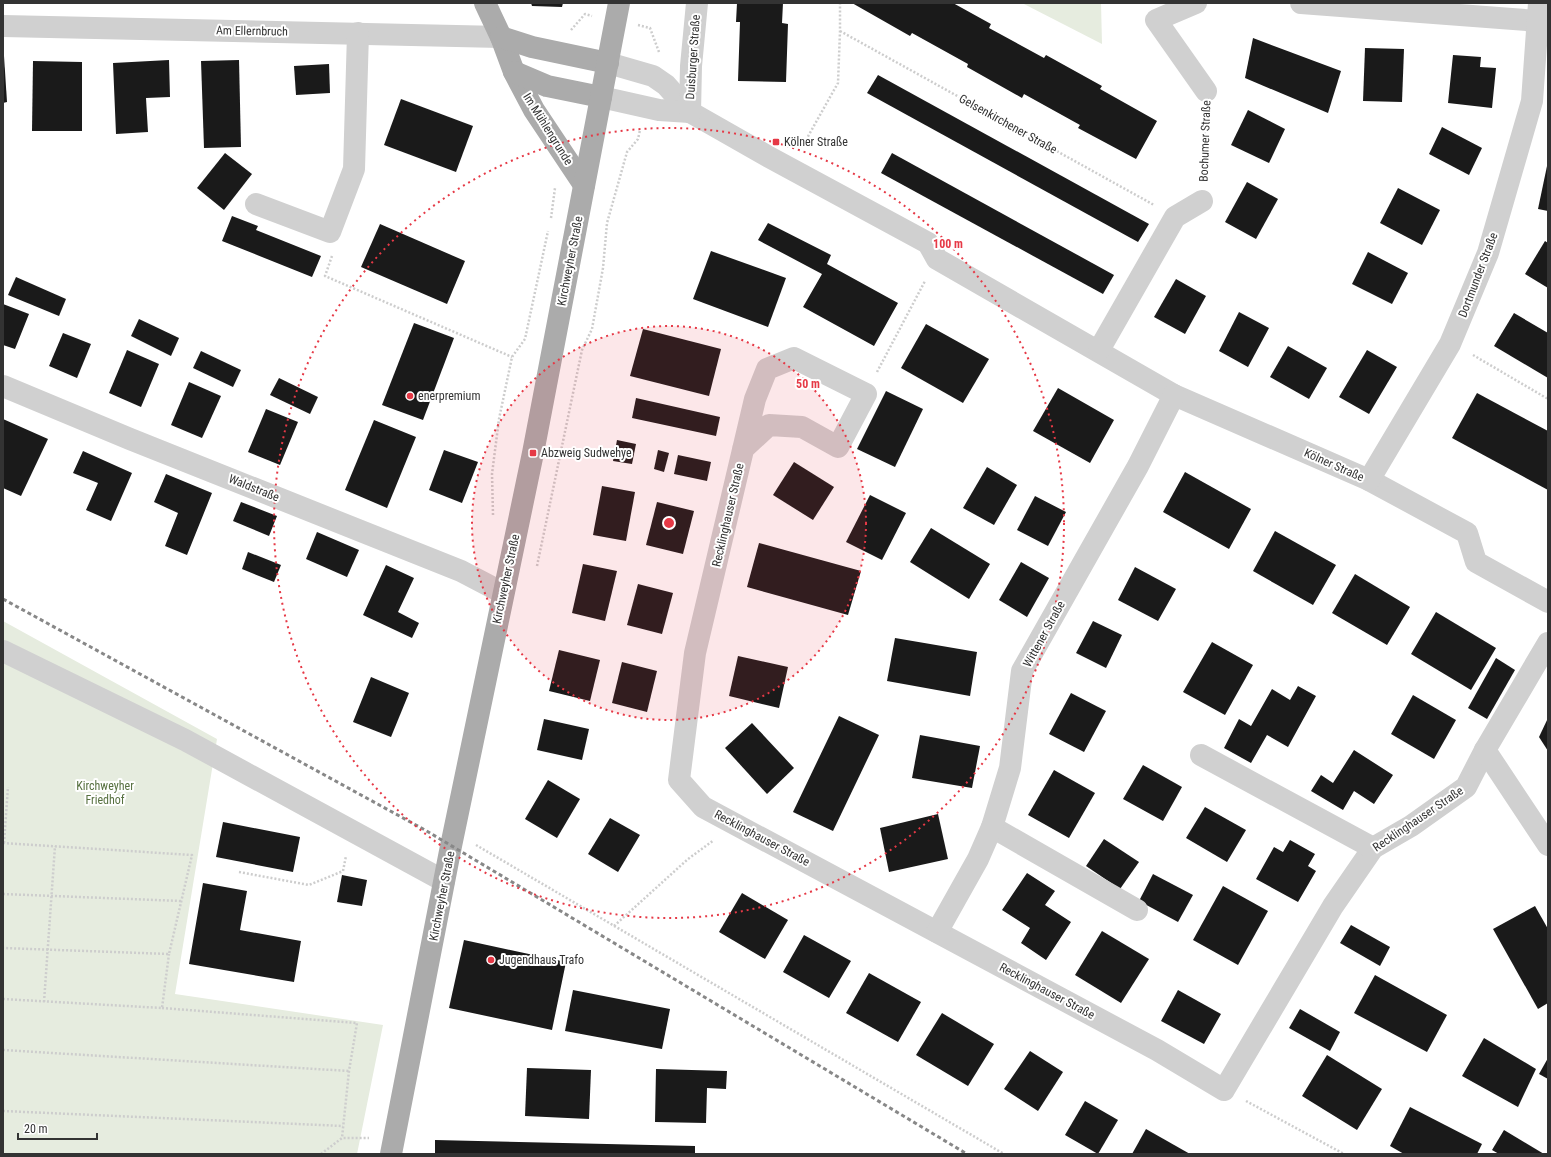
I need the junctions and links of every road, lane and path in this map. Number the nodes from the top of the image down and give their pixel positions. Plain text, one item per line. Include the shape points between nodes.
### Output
1 (485, 3) edge
2 (619, 3) edge
3 (697, 3) edge
4 (840, 3) edge
5 (1196, 3) edge
6 (1301, 3) edge
7 (1538, 12) edge
8 (3, 26) edge
9 (840, 30) junction
10 (358, 33) junction
11 (501, 37) junction
12 (608, 62) junction
13 (514, 72) junction
14 (1206, 91) joint
15 (601, 97) junction
16 (1540, 102) edge
17 (690, 112) junction
18 (790, 169) junction
19 (553, 182) dead end
20 (584, 185) junction
21 (1202, 201) joint
22 (256, 204) dead end
23 (1175, 217) junction
24 (550, 221) dead end
25 (549, 228) dead end
26 (330, 232) junction
27 (937, 259) junction
28 (1450, 344) junction
29 (1099, 350) junction
30 (512, 357) junction
31 (3, 386) edge
32 (866, 394) junction
33 (1174, 395) junction
34 (1548, 400) edge
35 (743, 449) junction
36 (1369, 480) junction
37 (493, 517) dead end
38 (503, 593) junction
39 (1548, 602) edge
40 (1548, 643) edge
41 (3, 651) edge
42 (1485, 750) junction
43 (1201, 755) dead end
44 (8, 787) dead end
45 (731, 821) junction
46 (992, 827) junction
47 (352, 830) junction
48 (3, 843) edge
49 (474, 844) dead end
50 (1548, 845) edge
51 (56, 846) junction
52 (1373, 848) junction
53 (239, 872) dead end
54 (444, 881) junction
55 (3, 894) edge
56 (51, 896) junction
57 (181, 901) junction
58 (1137, 910) dead end
59 (614, 926) junction
60 (937, 932) junction
61 (3, 948) edge
62 (49, 950) junction
63 (169, 954) junction
64 (3, 1000) edge
65 (44, 1002) junction
66 (162, 1008) junction
67 (3, 1050) edge
68 (349, 1071) junction
69 (1224, 1090) junction
70 (3, 1111) edge
71 (343, 1126) junction
72 (342, 1138) junction
73 (371, 1143) dead end
74 (321, 1154) edge
75 (391, 1154) edge
76 (1004, 1154) edge
77 (1344, 1154) edge

1 - 11 main road, Im Mühlengrunde
2 - 12 main road, Kirchweyher Straße
3 - 17 street, Duisburger Straße
4 - 9 path
5 - 14 street, Bochumer Straße via 1156,20
6 - 7 street
7 - 16 street, Dortmunder Straße
8 - 10 street, Am Ellernbruch
9 - 18 path via 838,83
9 - 23 path, Gelsenkirchener Straße
10 - 11 street, Am Ellernbruch
10 - 26 street via 354,169
11 - 12 main road via 532,47
11 - 13 main road, Im Mühlengrunde
12 - 15 main road, Kirchweyher Straße
12 - 17 street, Kölner Straße via 653,76
13 - 15 main road, Im Mühlengrunde via 547,86
13 - 20 main road, Im Mühlengrunde via 534,110
14 - 21 path, Bochumer Straße
15 - 17 street, Kölner Straße via 659,110
15 - 20 main road, Kirchweyher Straße
16 - 28 street, Dortmunder Straße via 1488,253
17 - 18 street, Kölner Straße
18 - 27 street, Kölner Straße via 928,243
19 - 24 path via 555,188
20 - 38 main road, Kirchweyher Straße
21 - 23 street
22 - 26 street
23 - 29 street
25 - 30 path via 525,339
26 - 30 path via 337,244 325,276
27 - 29 street, Kölner Straße
27 - 32 path
28 - 34 path
28 - 36 street, Dortmunder Straße
29 - 33 street, Kölner Straße
30 - 37 path via 499,418 492,474
31 - 38 street, Waldstraße via 461,571
32 - 35 street, Recklinghauser Straße via 838,447 802,427 769,425
32 - 35 street, Recklinghauser Straße via 794,358 767,369 755,398
33 - 36 street, Kölner Straße
33 - 46 street, Wittener Straße via 1138,466 1022,671 1010,768
35 - 45 street, Recklinghauser Straße via 695,653 679,780 704,806
36 - 39 street, Kölner Straße via 1467,533 1476,562
38 - 54 main road, Kirchweyher Straße
40 - 42 street, Recklinghauser Straße
41 - 47 street via 185,740
42 - 50 street
42 - 52 street, Recklinghauser Straße via 1466,787 1411,826
43 - 52 street
44 - 48 path
45 - 59 path via 720,836 688,859
45 - 60 street, Recklinghauser Straße
46 - 58 street
46 - 60 street, Wittener Straße via 978,859
47 - 53 path via 343,871 309,885
47 - 54 street
48 - 51 path
49 - 59 path
51 - 56 path
51 - 57 path via 192,855
52 - 69 street, Recklinghauser Straße via 1333,906
54 - 75 main road, Kirchweyher Straße
55 - 56 path
56 - 57 path
56 - 62 path
57 - 63 path
59 - 76 path
60 - 69 street, Recklinghauser Straße via 1157,1050
61 - 62 path
62 - 63 path
62 - 65 path
63 - 66 path
64 - 65 path
65 - 66 path
66 - 68 path via 357,1023
67 - 68 path
68 - 71 path
69 - 77 path
70 - 71 path
71 - 72 path
72 - 73 path via 372,1138
72 - 74 path

